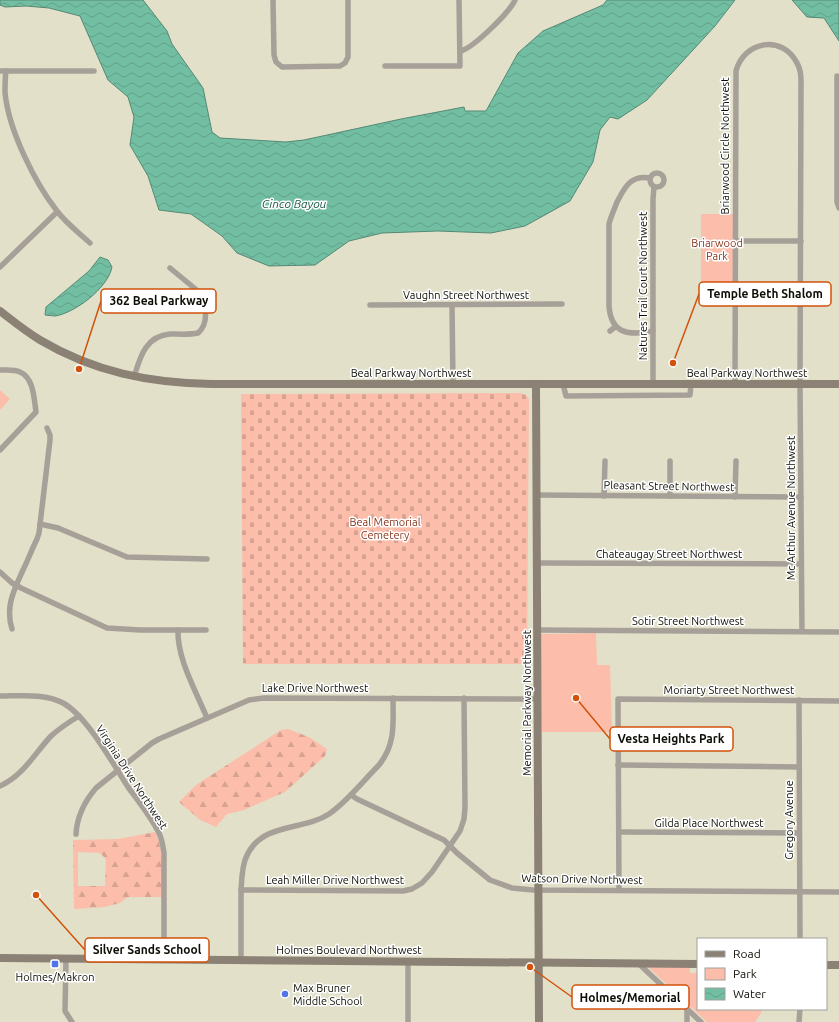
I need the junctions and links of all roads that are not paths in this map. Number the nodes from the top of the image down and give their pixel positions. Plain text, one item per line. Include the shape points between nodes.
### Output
1 (273, 0) edge
2 (348, 0) edge
3 (460, 0) edge
4 (515, 0) edge
5 (461, 51) junction
6 (385, 66) dead end
7 (3, 71) edge
8 (94, 71) dead end
9 (837, 76) dead end
10 (650, 178) junction
11 (654, 188) junction
12 (839, 208) edge
13 (57, 212) junction
14 (735, 241) junction
15 (801, 241) junction
16 (90, 243) dead end
17 (0, 267) edge
18 (170, 268) dead end
19 (562, 304) dead end
20 (370, 305) dead end
21 (452, 305) junction
22 (0, 311) edge
23 (615, 327) junction
24 (610, 331) dead end
25 (653, 331) junction
26 (0, 370) edge
27 (134, 377) junction
28 (453, 384) junction
29 (536, 384) junction
30 (563, 384) junction
31 (653, 384) junction
32 (691, 384) junction
33 (735, 384) junction
34 (801, 384) junction
35 (839, 384) edge
36 (47, 428) dead end
37 (0, 450) edge
38 (670, 461) dead end
39 (736, 461) dead end
40 (605, 462) dead end
41 (536, 495) junction
42 (604, 496) junction
43 (670, 496) junction
44 (735, 497) junction
45 (801, 497) junction
46 (40, 524) junction
47 (207, 559) dead end
48 (537, 563) junction
49 (801, 564) junction
50 (0, 572) edge
51 (15, 585) junction
52 (12, 629) dead end
53 (178, 630) junction
54 (206, 630) dead end
55 (537, 630) junction
56 (802, 631) junction
57 (839, 632) edge
58 (0, 696) edge
59 (393, 698) junction
60 (464, 698) junction
61 (538, 699) junction
62 (799, 700) junction
63 (839, 701) edge
64 (79, 716) junction
65 (207, 718) junction
66 (618, 765) junction
67 (799, 767) junction
68 (118, 771) junction
69 (0, 786) edge
70 (351, 795) junction
71 (619, 832) junction
72 (799, 833) junction
73 (76, 834) dead end
74 (450, 846) junction
75 (241, 890) junction
76 (539, 890) junction
77 (619, 890) junction
78 (800, 892) junction
79 (839, 892) edge
80 (800, 938) edge
81 (0, 958) edge
82 (66, 959) junction
83 (164, 960) junction
84 (241, 960) junction
85 (408, 962) junction
86 (539, 962) junction
87 (638, 963) junction
88 (697, 964) edge
89 (827, 965) edge
90 (839, 965) edge
91 (687, 1008) junction
92 (800, 1010) edge
93 (72, 1022) edge
94 (408, 1022) edge
95 (539, 1022) edge
96 (687, 1022) edge
97 (701, 1022) edge
98 (799, 1022) edge

1 - 2 street via 274,55 278,65 282,67 342,65 347,61
3 - 5 street
4 - 5 street via 492,27 469,48
5 - 6 street via 460,66
7 - 8 street
7 - 13 street via 6,101 18,140 37,181
9 - 12 street
10 - 11 street, Natures Trail Court Northwest via 650,184
10 - 11 street via 656,173 664,177 662,186
10 - 23 street via 636,178 624,187 609,224 608,306
11 - 25 street, Natures Trail Court Northwest
13 - 16 street
13 - 17 street
14 - 15 street
14 - 15 street, Briarwood Circle Northwest via 736,71 747,52 766,45 788,51 798,63 801,75
14 - 33 street, Briarwood Circle Northwest
15 - 34 street, Briarwood Circle Northwest
18 - 27 street via 203,297 205,323 198,333 163,335 151,341 142,351
19 - 21 street, Vaughn Street Northwest
20 - 21 street, Vaughn Street Northwest
21 - 28 street
22 - 27 street, Beal Parkway Northwest via 56,349 82,361
23 - 24 street
23 - 25 street via 630,332
25 - 31 street, Natures Trail Court Northwest
26 - 37 street via 16,371 25,375 32,387 36,412
27 - 28 street, Beal Parkway Northwest via 185,384
28 - 29 street, Beal Parkway Northwest
29 - 30 street, Beal Parkway Northwest
29 - 41 street, Memorial Parkway Northwest
30 - 31 street, Beal Parkway Northwest
30 - 32 street via 566,396 690,396
31 - 32 street, Beal Parkway Northwest
32 - 33 street, Beal Parkway Northwest
33 - 34 street, Beal Parkway Northwest
34 - 35 street, Beal Parkway Northwest
34 - 45 street, Mc Arthur Avenue Northwest
36 - 46 street via 50,440
38 - 43 street
39 - 44 street
40 - 42 street
41 - 42 street, Pleasant Street Northwest
41 - 48 street, Memorial Parkway Northwest
42 - 43 street, Pleasant Street Northwest
43 - 44 street, Pleasant Street Northwest
44 - 45 street, Pleasant Street Northwest
45 - 49 street, Mc Arthur Avenue Northwest
46 - 47 street via 58,528 127,557
46 - 51 street via 37,539
48 - 49 street, Chateaugay Street Northwest
48 - 55 street, Memorial Parkway Northwest
49 - 56 street, Mc Arthur Avenue Northwest
50 - 51 street
51 - 52 street via 8,620
51 - 53 street via 107,628
53 - 54 street
53 - 65 street via 178,644 182,657
55 - 56 street, Sotir Street Northwest
55 - 61 street, Memorial Parkway Northwest
56 - 57 street, Sotir Street Northwest
58 - 64 street, Virginia Drive Northwest via 52,699 66,705
59 - 60 street, Lake Drive Northwest
59 - 65 street, Lake Drive Northwest via 264,698 249,700
59 - 70 street via 390,746 383,760
60 - 61 street, Lake Drive Northwest
60 - 74 street, Leah Miller Drive Northwest via 464,813 460,831
61 - 76 street, Memorial Parkway Northwest
62 - 63 street, Moriarty Street Northwest
62 - 66 street, Moriarty Street Northwest via 618,699
62 - 67 street, Gregory Avenue
64 - 68 street, Virginia Drive Northwest
64 - 69 street via 53,735 18,775
65 - 68 street, Lake Drive Northwest via 152,743
66 - 67 street
66 - 71 street
67 - 72 street, Gregory Avenue
68 - 73 street, Lake Drive Northwest via 96,788 85,802 78,818
68 - 83 street, Virginia Drive Northwest via 154,824 163,847
70 - 74 street, Watson Drive Northwest via 444,840
70 - 75 street via 323,817 270,833 258,841 245,859 241,873
71 - 72 street, Gilda Place Northwest
71 - 77 street
72 - 78 street, Gregory Avenue
74 - 75 street, Leah Miller Drive Northwest via 422,883 408,890
74 - 76 street, Watson Drive Northwest via 490,880 512,888
75 - 84 street
76 - 77 street, Watson Drive Northwest
76 - 86 street, Memorial Parkway Northwest
77 - 78 street, Watson Drive Northwest
78 - 79 street, Watson Drive Northwest
78 - 80 street, Gregory Avenue
81 - 82 street, Holmes Boulevard Northwest
82 - 83 street, Holmes Boulevard Northwest
82 - 93 street via 66,1011
83 - 84 street, Holmes Boulevard Northwest
84 - 85 street, Holmes Boulevard Northwest
85 - 86 street, Holmes Boulevard Northwest
85 - 94 street
86 - 87 street, Holmes Boulevard Northwest
86 - 95 street, Memorial Parkway Northwest
87 - 88 street, Holmes Boulevard Northwest
87 - 91 street
89 - 90 street
91 - 96 street
91 - 97 street
92 - 98 street

